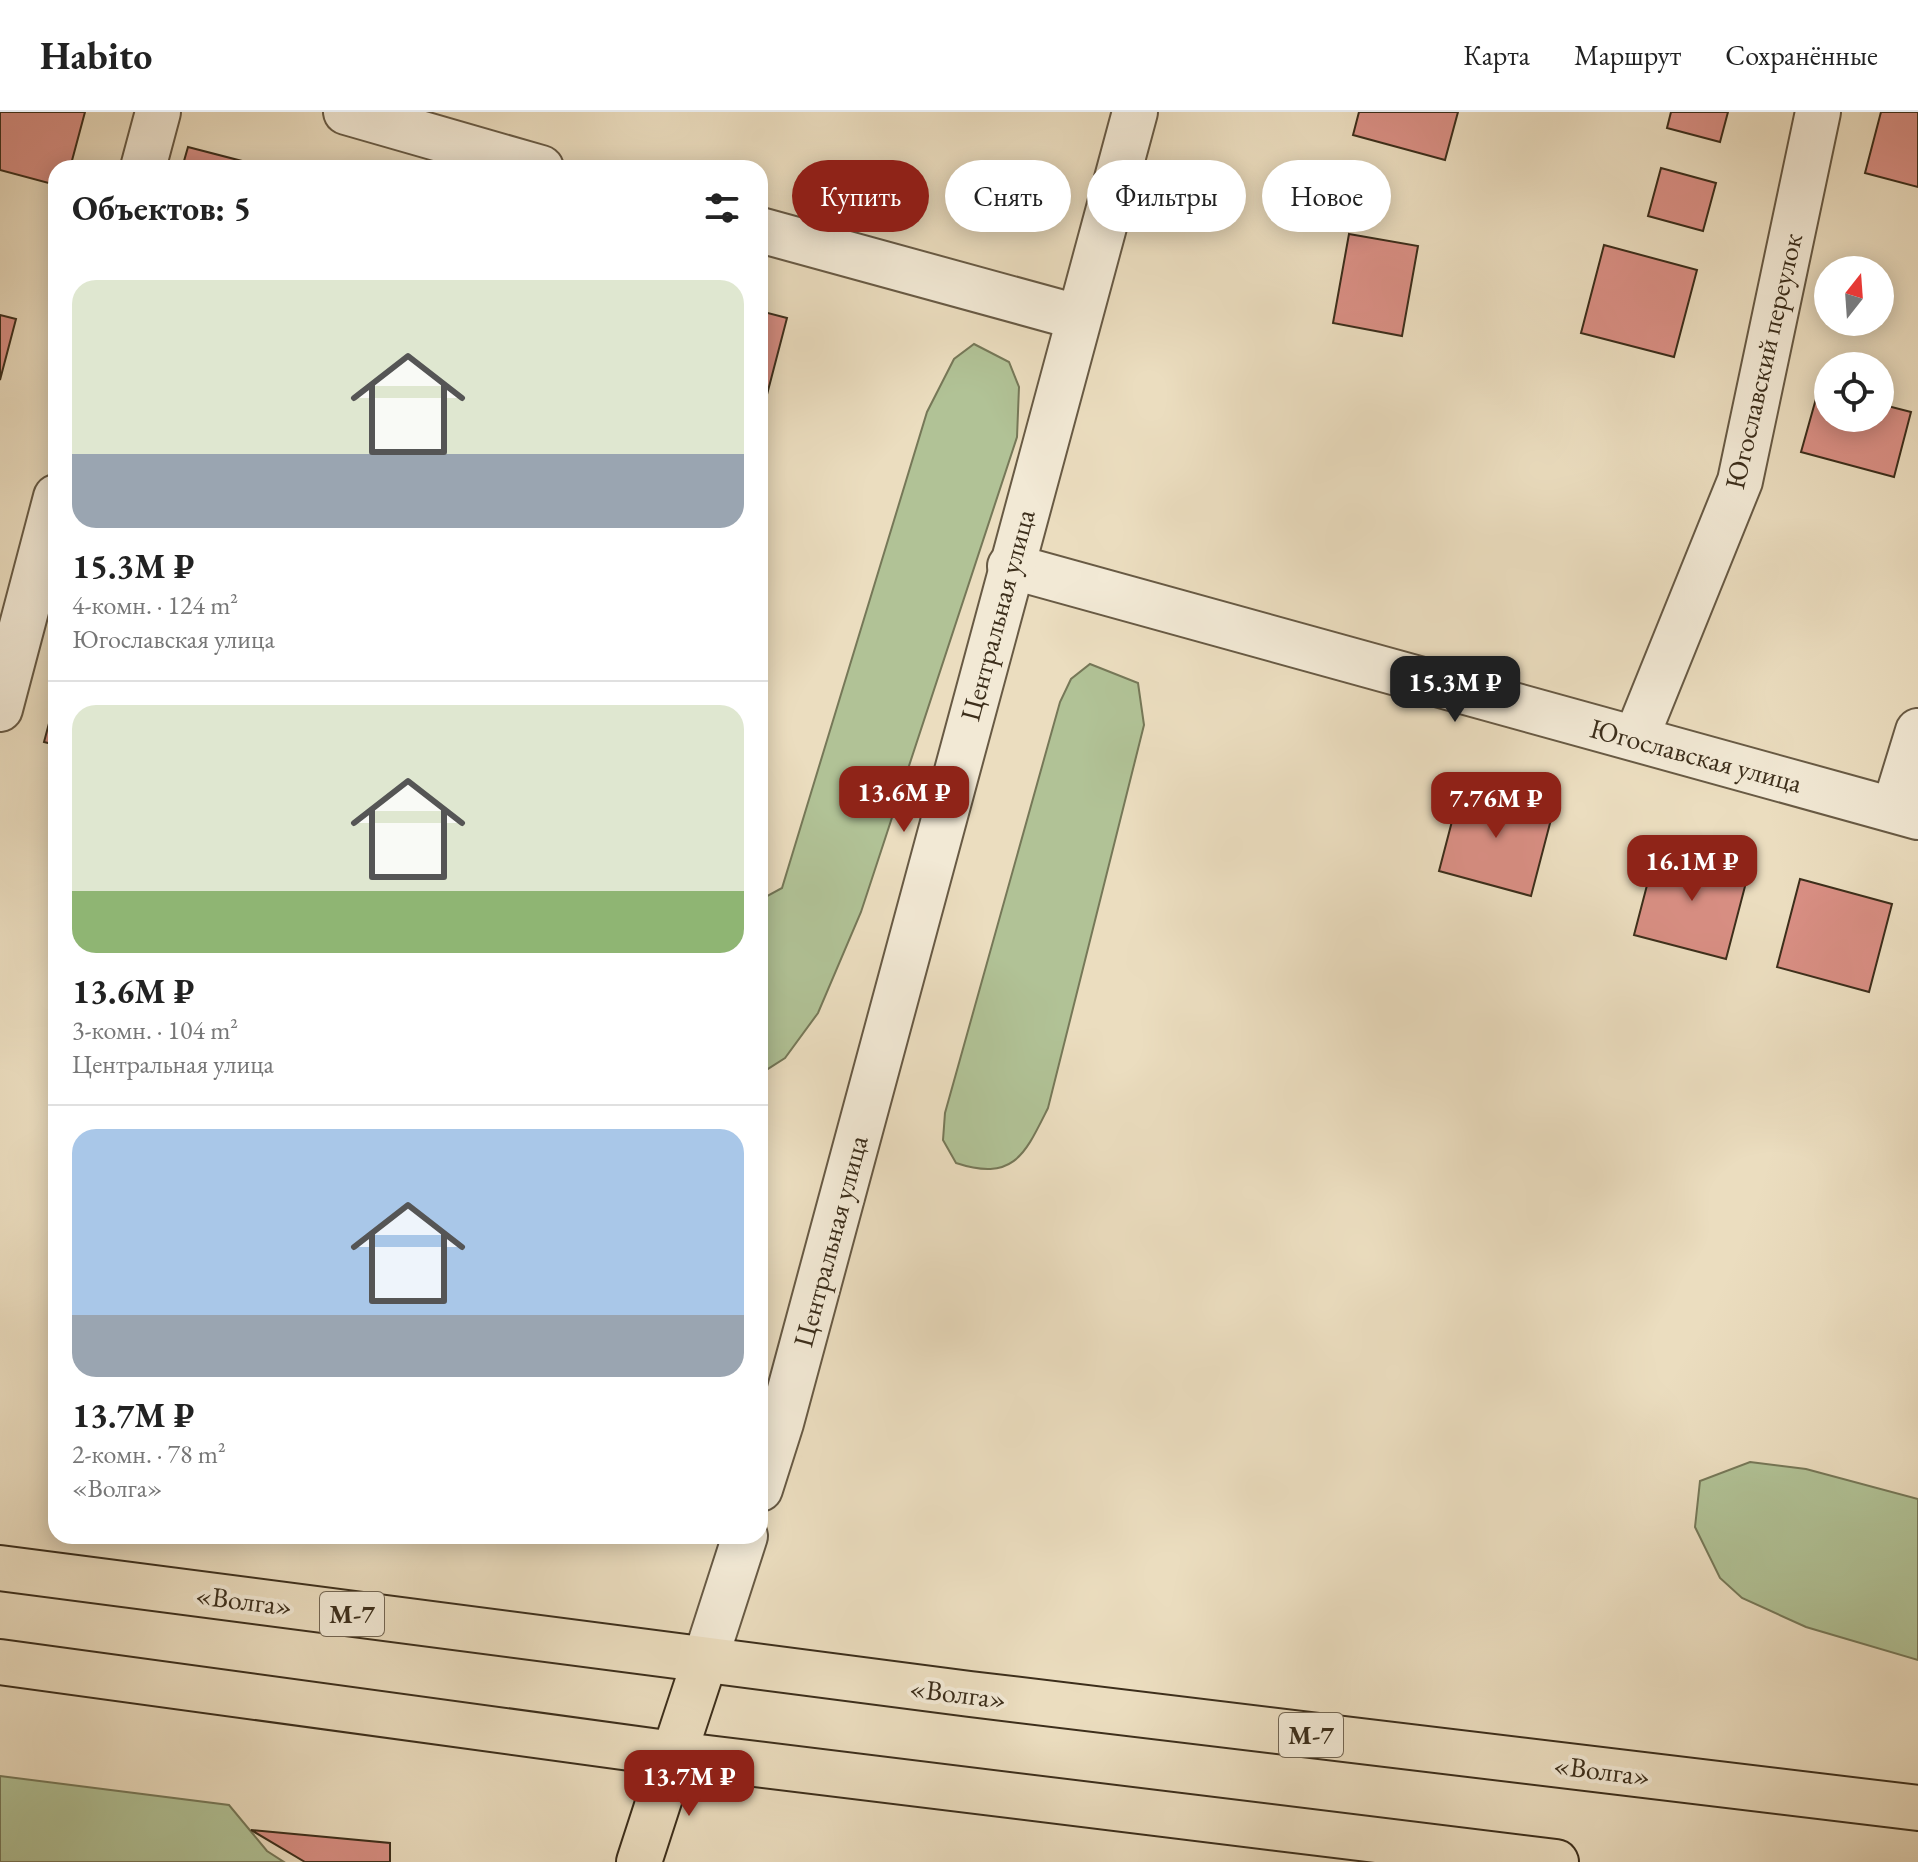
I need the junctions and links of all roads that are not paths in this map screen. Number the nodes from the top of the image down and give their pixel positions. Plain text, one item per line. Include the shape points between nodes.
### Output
1 (158, 112) edge
2 (346, 112) edge
3 (1135, 112) edge
4 (1818, 112) edge
5 (145, 160) edge
6 (513, 160) edge
7 (768, 232) edge
8 (1077, 317) junction
9 (48, 527) edge
10 (1010, 566) junction
11 (0, 709) edge
12 (1918, 731) edge
13 (1636, 738) junction
14 (1906, 813) edge
15 (768, 1463) edge
16 (742, 1544) edge
17 (0, 1568) edge
18 (705, 1660) junction
19 (0, 1662) edge
20 (674, 1754) junction
21 (1918, 1808) edge
22 (639, 1862) edge
23 (1556, 1862) edge

1 - 5 street
2 - 6 street
3 - 8 street, Центральная улица
4 - 13 street, Югославский переулок via 1740,481
7 - 8 street
8 - 10 street, Центральная улица
9 - 11 street
10 - 13 street, Югославская улица
10 - 15 street, Центральная улица
12 - 14 street
13 - 14 street, Югославская улица
16 - 18 street
17 - 18 main road, «Волга» / М-7
18 - 20 main road
18 - 21 main road, «Волга» / М-7
19 - 20 main road
20 - 22 main road
20 - 23 main road

